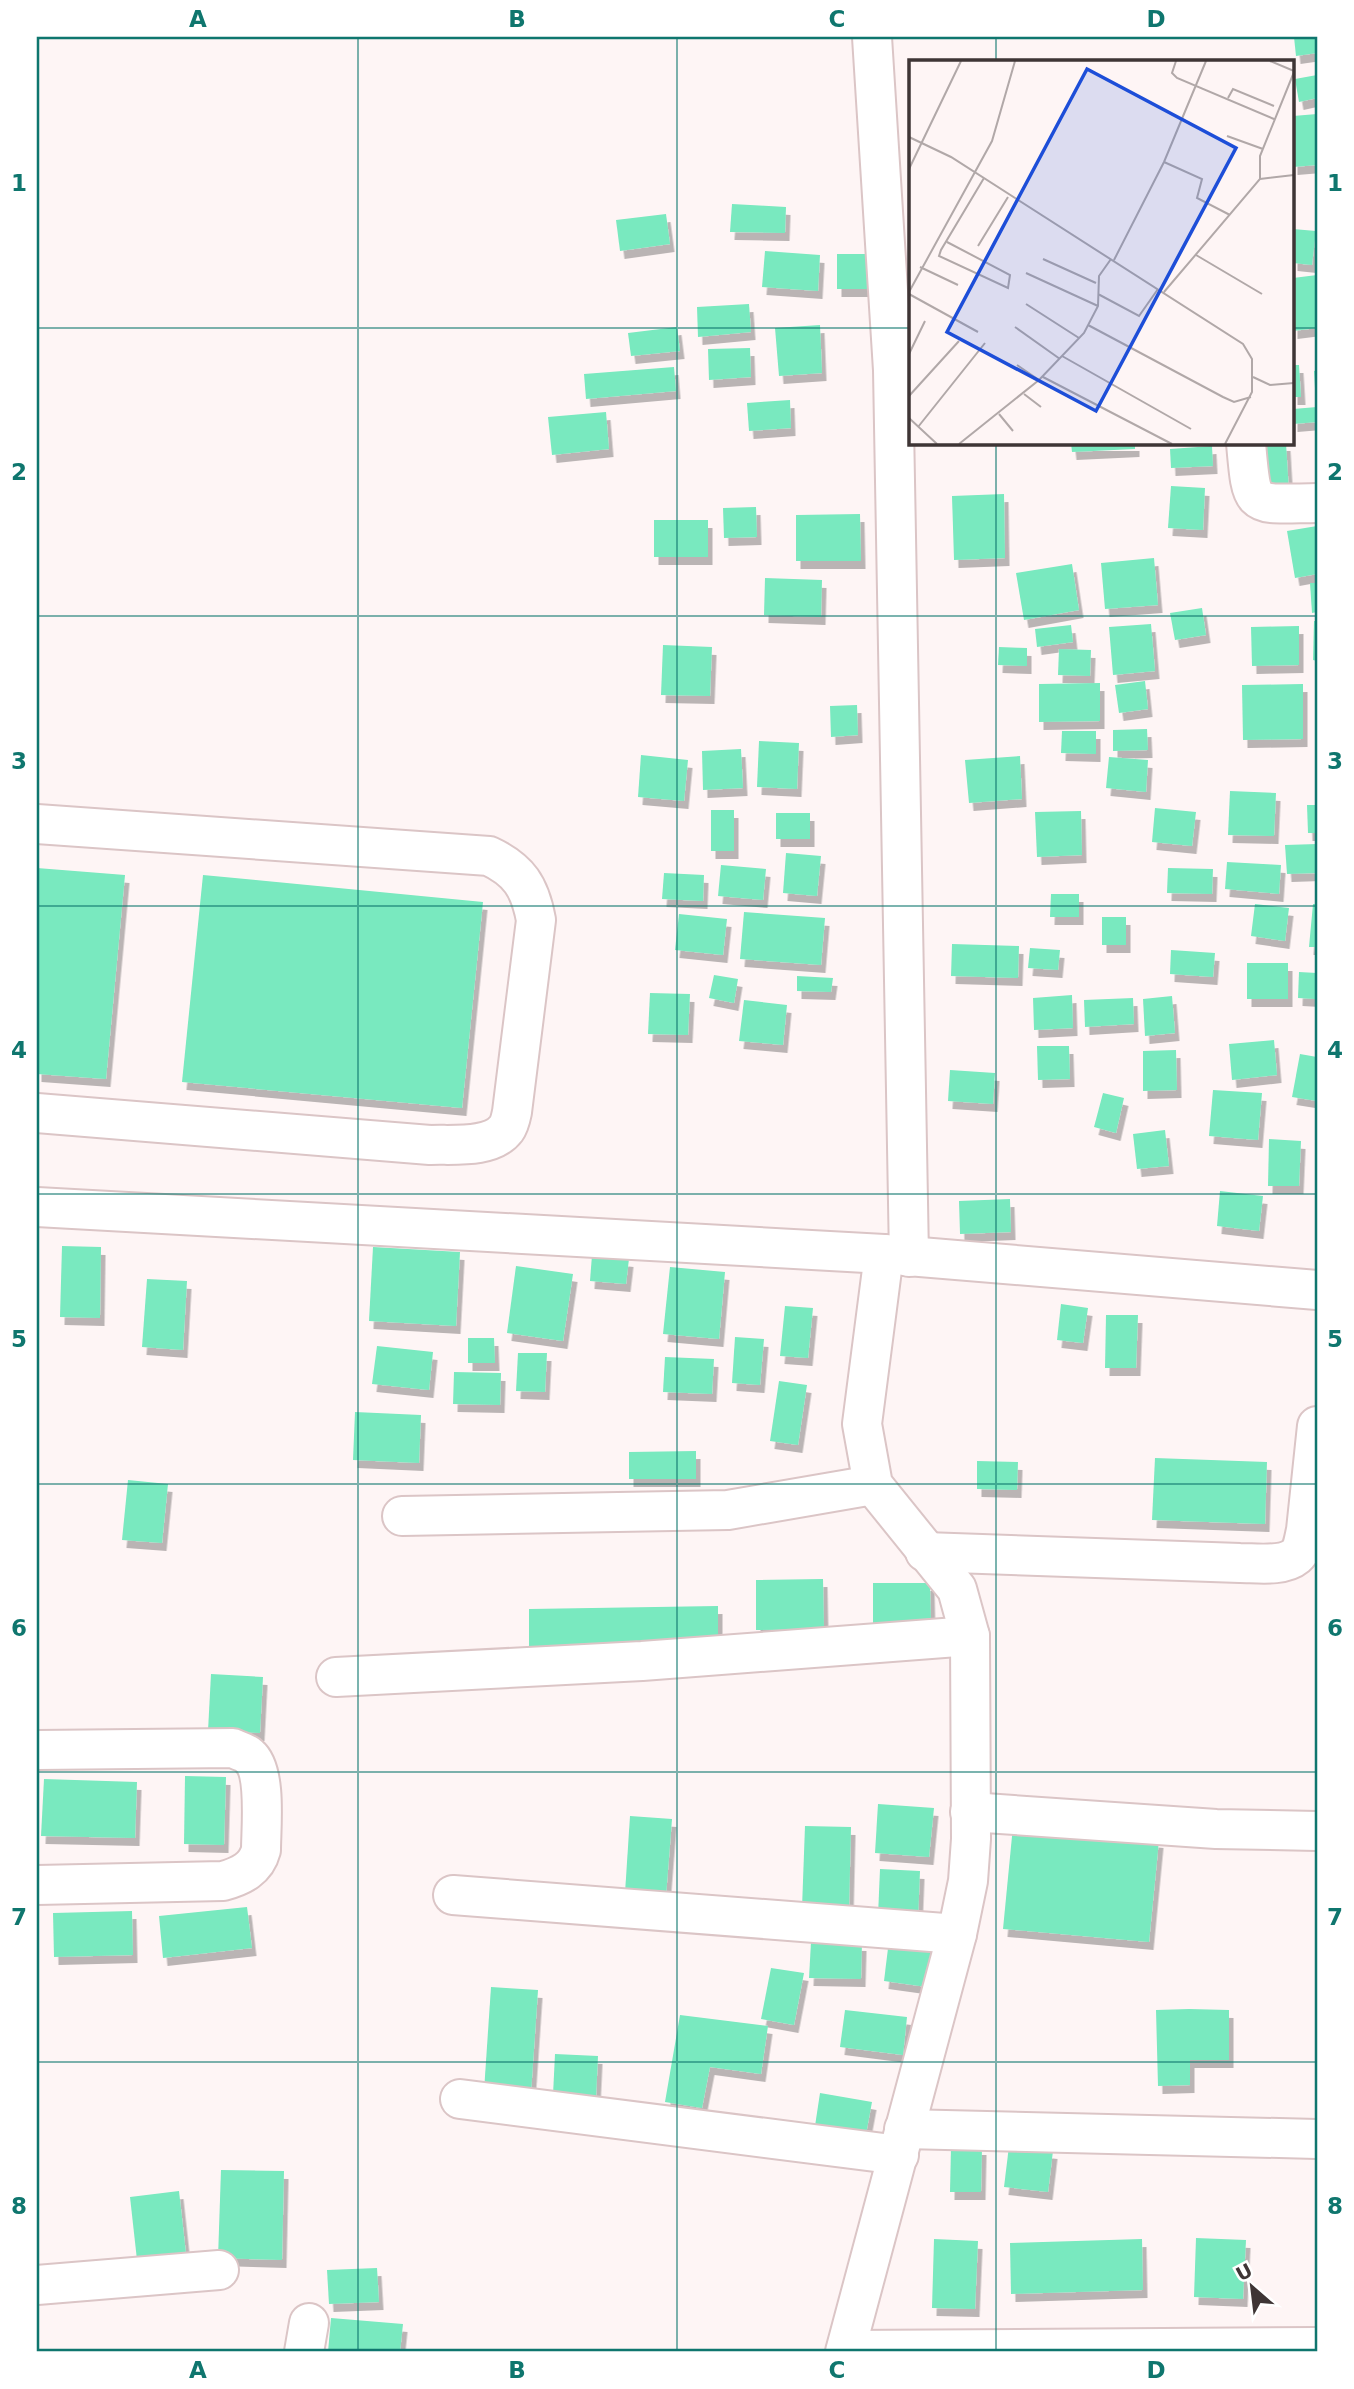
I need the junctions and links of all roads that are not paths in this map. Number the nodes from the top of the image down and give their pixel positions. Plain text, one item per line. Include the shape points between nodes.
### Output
1 (872, 37) edge
2 (902, 370) edge
3 (1246, 444) edge
4 (1317, 503) edge
5 (37, 824) edge
6 (37, 1114) edge
7 (37, 1207) edge
8 (896, 1255) junction
9 (1317, 1290) edge
10 (1317, 1426) edge
11 (873, 1485) junction
12 (402, 1516) dead end
13 (925, 1552) junction
14 (970, 1636) junction
15 (336, 1677) dead end
16 (37, 1750) edge
17 (970, 1812) junction
18 (1317, 1831) edge
19 (37, 1885) edge
20 (453, 1895) dead end
21 (957, 1934) junction
22 (460, 2099) dead end
23 (1317, 2139) edge
24 (902, 2142) junction
25 (219, 2270) dead end
26 (37, 2285) edge
27 (1317, 2347) edge
28 (846, 2351) edge

1 - 2 street
2 - 8 street
3 - 4 street via 1255,498 1266,503
5 - 6 street via 489,856 508,865 520,879 532,899 536,920 512,1112 506,1129 492,1139 430,1145
7 - 8 street
8 - 9 street
8 - 11 street via 862,1424
10 - 13 street via 1306,1530 1296,1556 1287,1560 1240,1563
11 - 12 street via 728,1510
11 - 13 street
13 - 14 street via 957,1589
14 - 15 street via 642,1661
14 - 17 street
16 - 19 street via 233,1748 249,1756 258,1769 261,1850 252,1868 223,1881
17 - 18 street via 1216,1829
17 - 21 street via 968,1881
20 - 21 street
21 - 24 street
22 - 24 street
23 - 24 street
24 - 28 street
25 - 26 street
27 - 28 street

